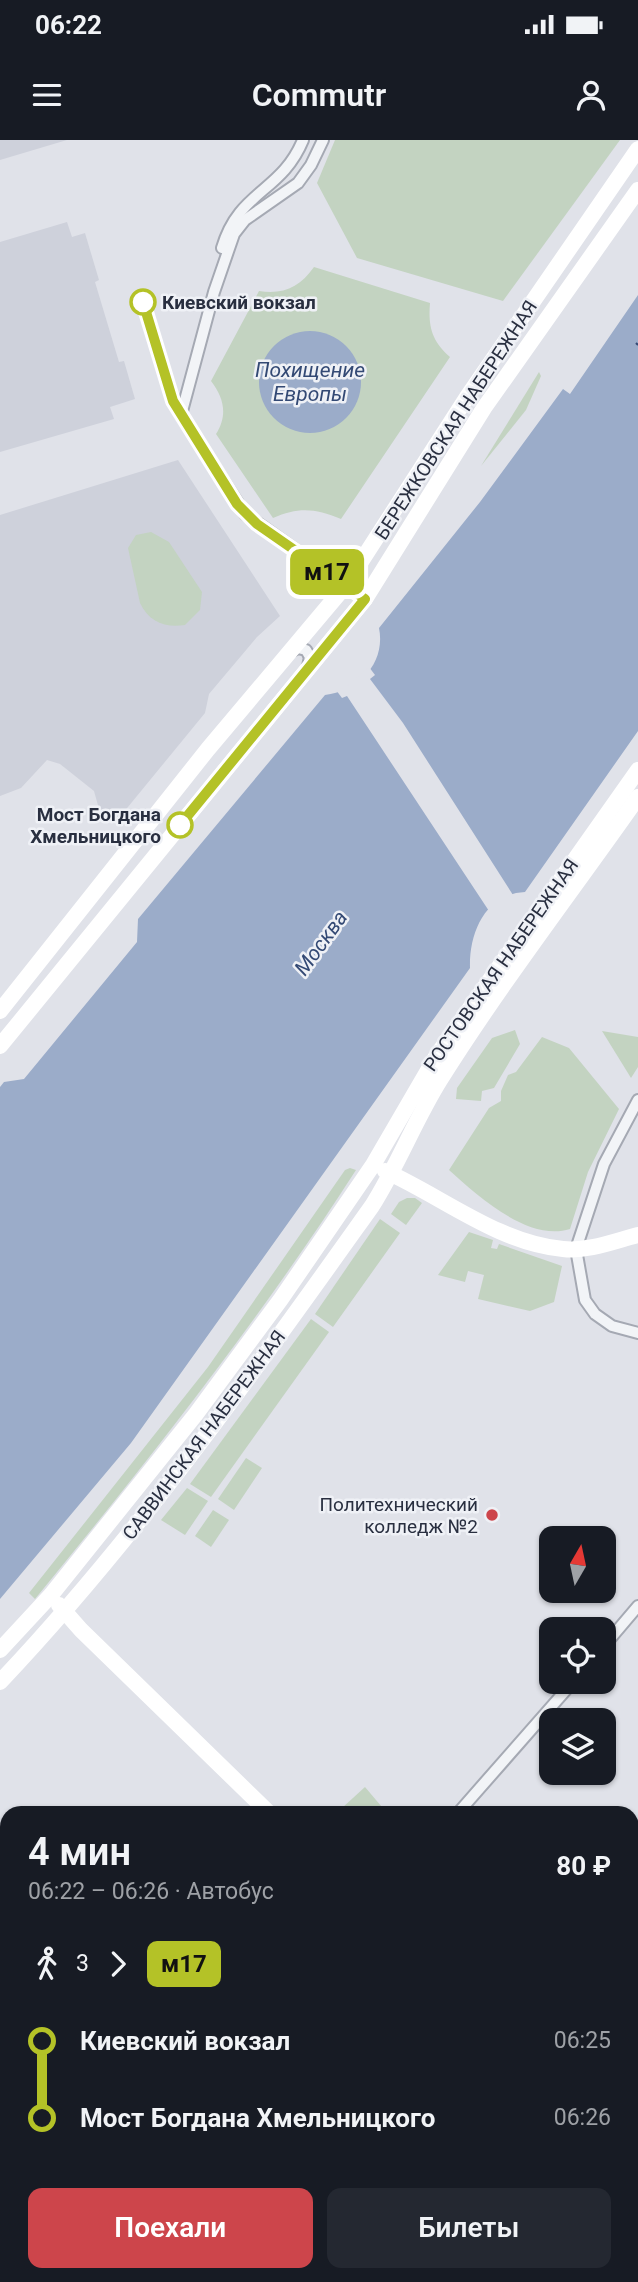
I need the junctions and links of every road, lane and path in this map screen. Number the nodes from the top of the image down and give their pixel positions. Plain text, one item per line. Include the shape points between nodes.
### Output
1 (303, 140) edge
2 (323, 140) edge
3 (638, 149) edge
4 (638, 190) edge
5 (214, 292) junction
6 (346, 585) junction
7 (365, 599) junction
8 (290, 652) junction
9 (308, 666) junction
10 (638, 770) edge
11 (638, 797) edge
12 (0, 1011) edge
13 (0, 1046) edge
14 (638, 1100) edge
15 (373, 1165) junction
16 (393, 1174) junction
17 (638, 1235) edge
18 (576, 1249) junction
19 (638, 1333) edge
20 (51, 1595) junction
21 (638, 1606) edge
22 (65, 1613) junction
23 (616, 1632) edge
24 (0, 1650) edge
25 (0, 1682) edge
26 (562, 1694) edge
27 (262, 1806) edge
28 (464, 1806) edge

1 - 5 street via 290,167 233,219
2 - 5 street via 298,183 238,227
3 - 6 main road, БЕРЕЖКОВСКАЯ НАБЕРЕЖНАЯ via 467,397
4 - 7 main road, БЕРЕЖКОВСКАЯ НАБЕРЕЖНАЯ via 484,408
5 - 6 street via 181,415 245,514
6 - 7 street
6 - 8 main road, БЕРЕЖКОВСКАЯ НАБЕРЕЖНАЯ
7 - 9 main road, БЕРЕЖКОВСКАЯ НАБЕРЕЖНАЯ
8 - 9 street via 306,650
8 - 12 main road, БЕРЕЖКОВСКАЯ НАБЕРЕЖНАЯ
9 - 13 main road, БЕРЕЖКОВСКАЯ НАБЕРЕЖНАЯ
10 - 15 main road, РОСТОВСКАЯ НАБЕРЕЖНАЯ via 437,1055
11 - 16 main road, РОСТОВСКАЯ НАБЕРЕЖНАЯ via 441,1079 421,1110
14 - 18 street via 604,1164
15 - 16 main road
15 - 20 main road, САВВИНСКАЯ НАБЕРЕЖНАЯ via 196,1414
16 - 18 main road via 503,1233 538,1245
16 - 22 main road, САВВИНСКАЯ НАБЕРЕЖНАЯ via 238,1394
17 - 18 main road
18 - 19 street via 585,1300 595,1314 611,1326
20 - 22 main road
20 - 24 main road, САВВИНСКАЯ НАБЕРЕЖНАЯ
21 - 23 street
22 - 25 main road, САВВИНСКАЯ НАБЕРЕЖНАЯ
22 - 27 main road
26 - 28 street

